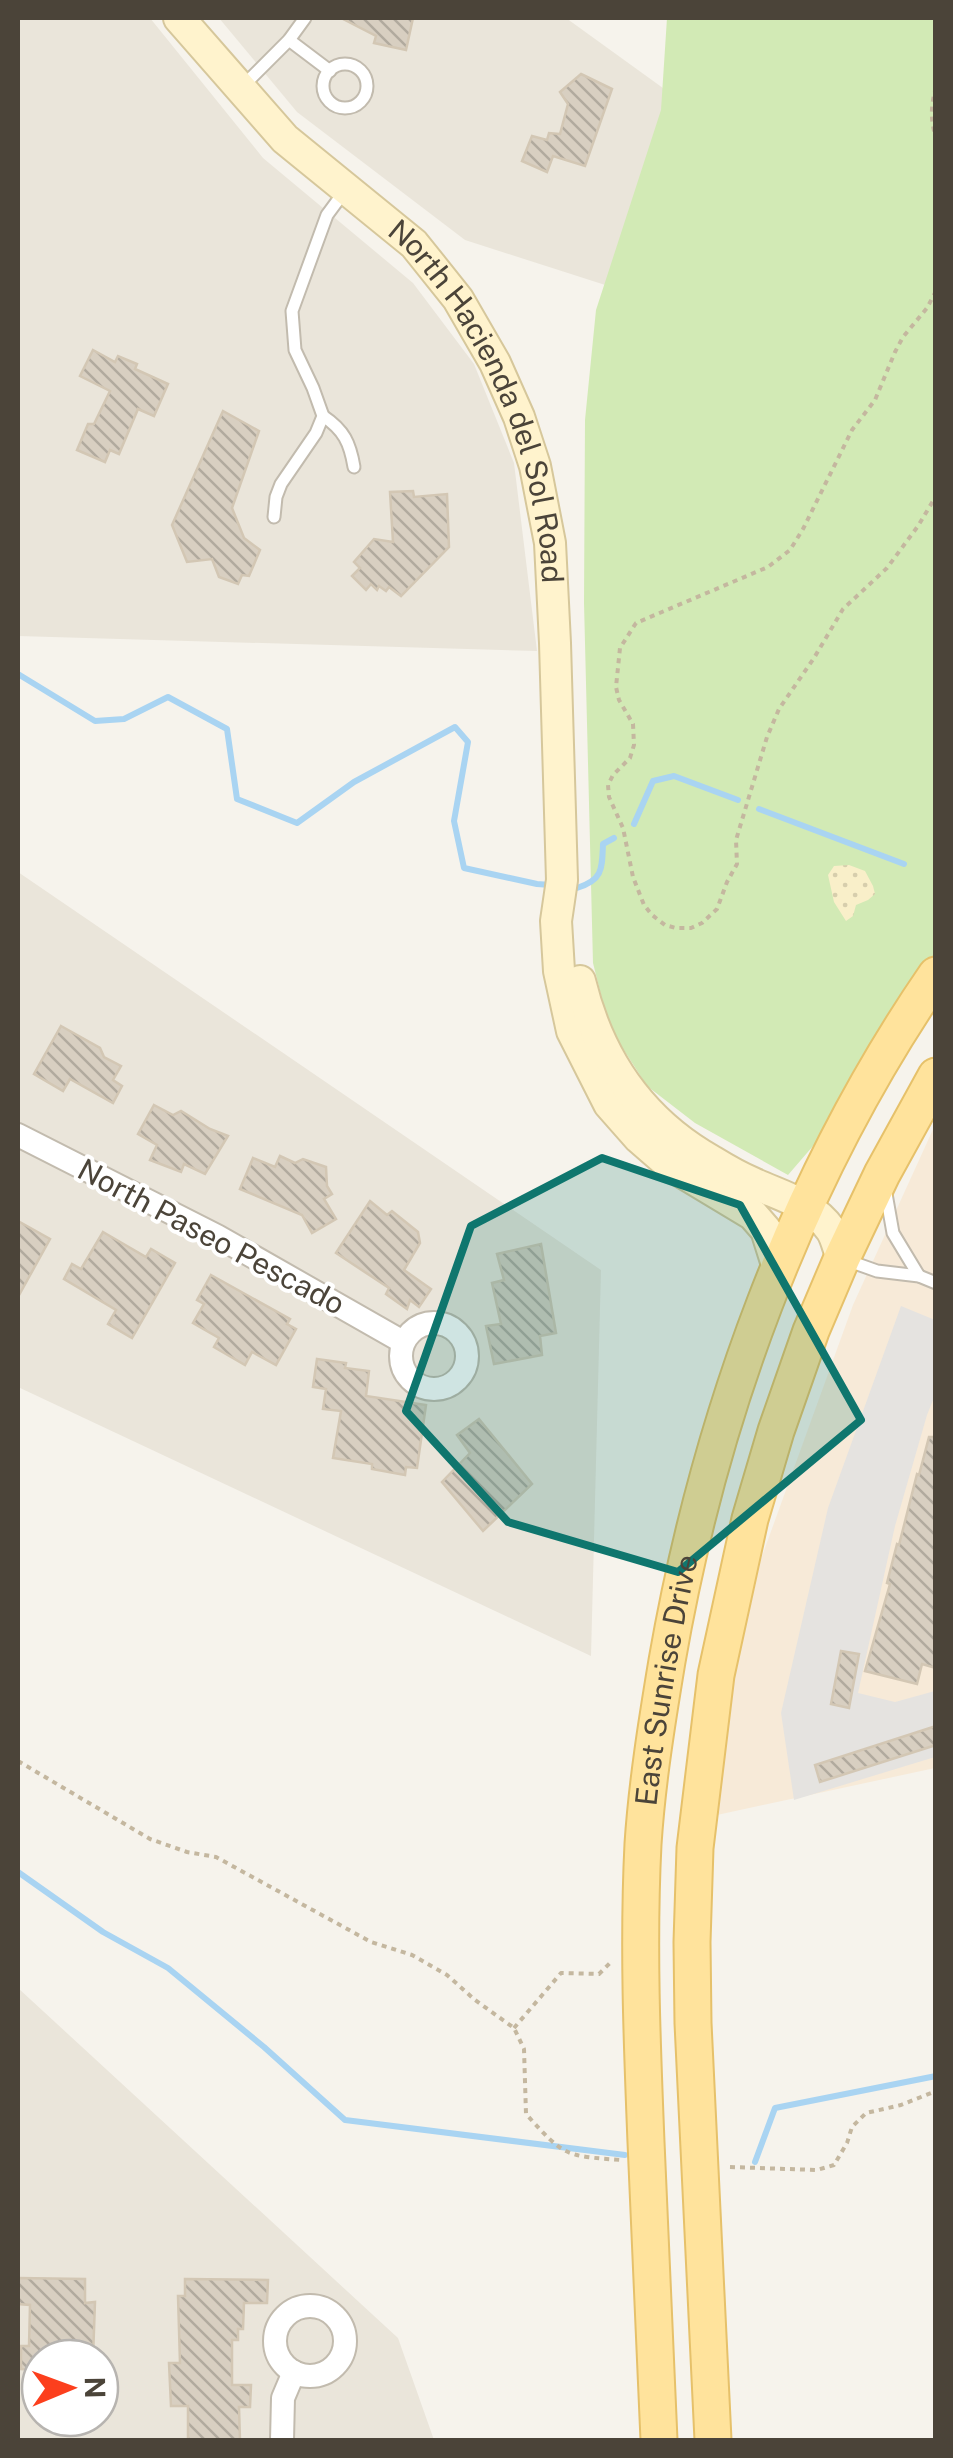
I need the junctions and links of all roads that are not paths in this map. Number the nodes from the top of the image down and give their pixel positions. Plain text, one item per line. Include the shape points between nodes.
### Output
1 (180, 18) edge
2 (305, 18) edge
3 (290, 40) junction
4 (330, 70) dead end
5 (240, 89) junction
6 (347, 189) junction
7 (323, 416) junction
8 (354, 467) dead end
9 (274, 517) dead end
10 (562, 880) junction
11 (936, 975) edge
12 (936, 1076) edge
13 (18, 1135) edge
14 (882, 1174) junction
15 (806, 1205) junction
16 (842, 1258) junction
17 (778, 1268) junction
18 (919, 1276) junction
19 (936, 1283) edge
20 (404, 1342) dead end
21 (644, 1841) junction
22 (695, 1848) junction
23 (294, 2372) dead end
24 (282, 2440) edge
25 (660, 2440) edge
26 (713, 2440) edge

1 - 5 street, North Hacienda del Sol Road
2 - 3 lane
3 - 4 lane
3 - 5 lane
5 - 6 street, North Hacienda del Sol Road via 285,139
6 - 7 lane via 326,215 292,311 295,350
6 - 10 street, North Hacienda del Sol Road via 414,244 458,299 495,362 535,466 550,543
7 - 8 lane via 338,426
7 - 9 lane via 281,484
10 - 15 street, North Hacienda del Sol Road via 585,1002 622,1084 650,1117 692,1149
10 - 17 street, North Hacienda del Sol Road via 559,972 572,1031 609,1104 670,1165 753,1215 766,1230
11 - 15 main road, East Sunrise Drive via 870,1080
12 - 14 main road, East Sunrise Drive
13 - 20 street, North Paseo Pescado via 217,1236
14 - 16 main road, East Sunrise Drive
14 - 18 lane via 893,1233
15 - 16 street, North Hacienda del Sol Road via 831,1230
15 - 17 main road, East Sunrise Drive
16 - 18 lane
16 - 22 main road, East Sunrise Drive via 810,1331 750,1519 716,1675
17 - 21 main road, East Sunrise Drive via 727,1408 680,1589
18 - 19 lane
21 - 22 main road
21 - 25 main road, East Sunrise Drive via 641,2017
22 - 26 main road, East Sunrise Drive via 693,2023
23 - 24 street via 283,2398

